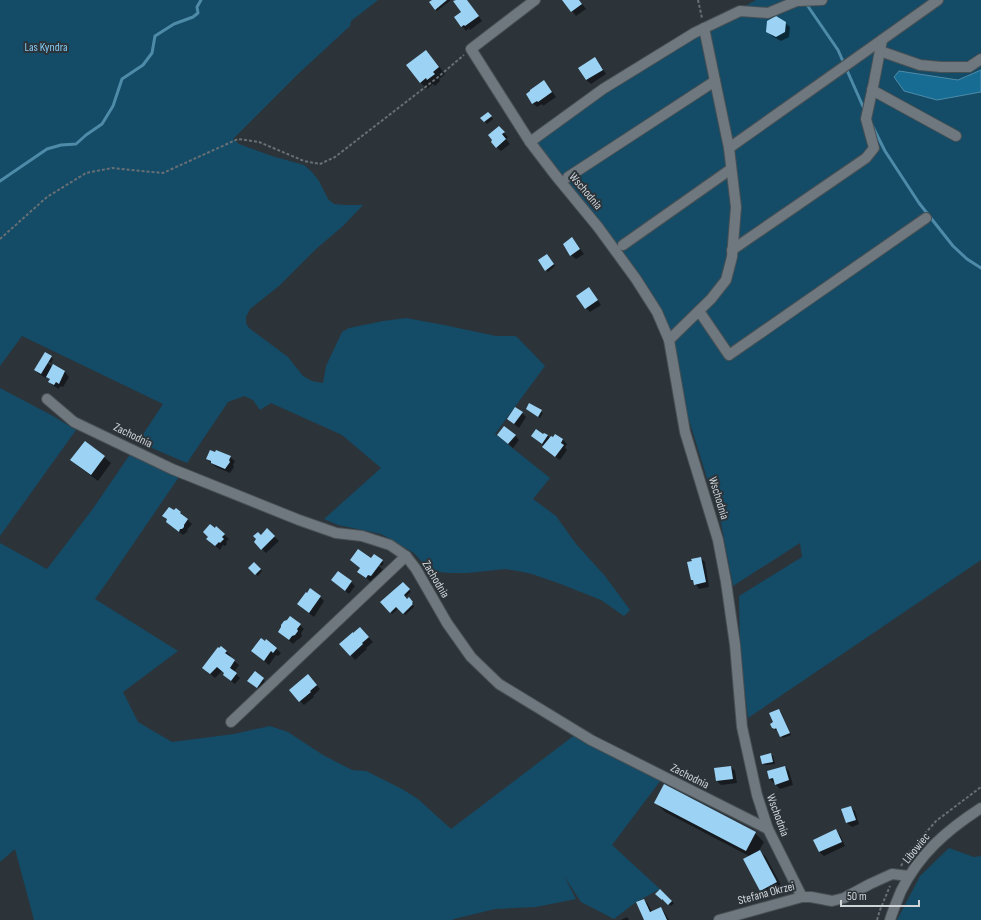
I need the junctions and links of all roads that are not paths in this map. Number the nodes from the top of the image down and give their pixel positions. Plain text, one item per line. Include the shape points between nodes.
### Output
1 (535, 0) edge
2 (822, 0) edge
3 (938, 0) edge
4 (704, 28) junction
5 (882, 40) junction
6 (880, 51) junction
7 (981, 59) edge
8 (715, 81) junction
9 (872, 90) junction
10 (956, 136) dead end
11 (530, 142) junction
12 (729, 148) junction
13 (731, 169) junction
14 (568, 177) dead end
15 (926, 218) dead end
16 (623, 245) dead end
17 (732, 250) junction
18 (699, 311) junction
19 (669, 340) junction
20 (47, 399) dead end
21 (406, 556) junction
22 (231, 722) dead end
23 (981, 808) edge
24 (768, 829) junction
25 (910, 876) junction
26 (802, 897) junction
27 (741, 917) edge
28 (719, 920) edge
29 (890, 920) edge

1 - 11 street, Wschodnia via 471,49
2 - 4 street via 797,1 768,14 740,11
3 - 5 street
4 - 8 street
4 - 11 street via 603,89
5 - 6 street
5 - 12 street
6 - 7 street via 920,65 941,67 969,67
6 - 9 street
8 - 12 street
8 - 14 street
9 - 10 street
9 - 17 street via 866,119 874,148 866,158
11 - 19 street, Wschodnia via 636,279 657,312
12 - 13 street
13 - 16 street
13 - 17 street via 736,207
15 - 18 street via 729,355
17 - 18 street via 726,280
18 - 19 street
19 - 24 street, Wschodnia via 685,432 718,540 735,645 742,727 757,795
20 - 21 street, Zachodnia via 74,422 172,469 336,533 362,536 390,545
21 - 22 street
21 - 24 street, Zachodnia via 471,657 499,684 591,740
23 - 25 street, Libowiec via 934,844
24 - 26 street, Wschodnia
25 - 26 street, Stefana Okrzei via 892,874 844,898 832,901 810,896
25 - 29 street, Libowiec
26 - 27 street, Stefana Okrzei
27 - 28 street, Stefana Okrzei

